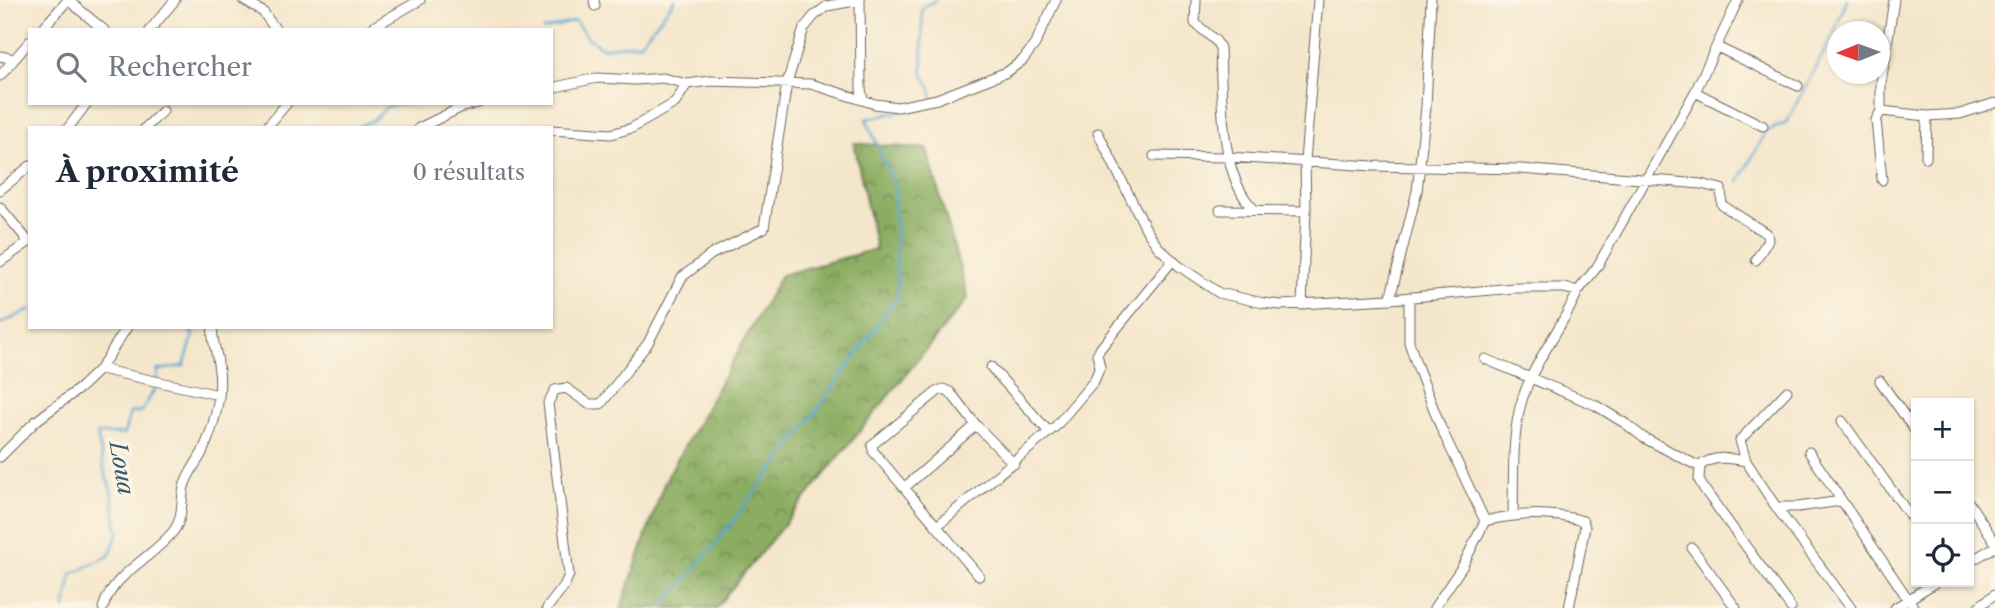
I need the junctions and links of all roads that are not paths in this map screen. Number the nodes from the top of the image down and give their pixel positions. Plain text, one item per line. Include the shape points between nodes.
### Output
1 (68, 0) edge
2 (175, 0) edge
3 (243, 0) edge
4 (420, 0) edge
5 (1056, 0) edge
6 (1196, 0) edge
7 (1318, 0) edge
8 (1431, 0) edge
9 (1738, 0) edge
10 (1894, 0) edge
11 (43, 28) edge
12 (102, 28) edge
13 (152, 28) edge
14 (275, 28) edge
15 (371, 28) edge
16 (28, 43) edge
17 (1717, 47) junction
18 (0, 56) edge
19 (13, 59) junction
20 (0, 76) edge
21 (787, 83) junction
22 (687, 84) junction
23 (1798, 86) dead end
24 (553, 89) edge
25 (1695, 92) junction
26 (863, 99) junction
27 (1995, 103) edge
28 (85, 105) edge
29 (285, 105) edge
30 (471, 105) edge
31 (163, 111) dead end
32 (1881, 111) junction
33 (1927, 116) junction
34 (70, 126) edge
35 (147, 126) edge
36 (268, 126) edge
37 (423, 126) edge
38 (1763, 126) dead end
39 (553, 130) edge
40 (1098, 133) dead end
41 (1154, 156) dead end
42 (1228, 157) junction
43 (1926, 158) dead end
44 (1305, 161) junction
45 (1420, 167) junction
46 (28, 168) edge
47 (1646, 178) junction
48 (1882, 180) dead end
49 (0, 190) edge
50 (0, 207) edge
51 (1254, 209) junction
52 (1220, 211) dead end
53 (1306, 211) junction
54 (28, 241) edge
55 (28, 243) edge
56 (1173, 260) junction
57 (1756, 260) dead end
58 (0, 262) edge
59 (1577, 292) junction
60 (1409, 297) junction
61 (1390, 299) junction
62 (1302, 305) junction
63 (126, 329) edge
64 (213, 329) edge
65 (1485, 359) dead end
66 (990, 367) dead end
67 (100, 369) junction
68 (1532, 378) junction
69 (1880, 381) dead end
70 (1787, 391) dead end
71 (219, 395) junction
72 (1842, 421) dead end
73 (976, 425) junction
74 (1911, 425) edge
75 (1049, 432) junction
76 (1809, 452) dead end
77 (0, 457) edge
78 (1746, 461) junction
79 (1014, 464) junction
80 (1700, 466) junction
81 (904, 488) junction
82 (1842, 500) junction
83 (1776, 508) junction
84 (1974, 511) edge
85 (1513, 516) junction
86 (1911, 517) edge
87 (1485, 521) junction
88 (937, 526) junction
89 (1995, 545) edge
90 (1692, 548) dead end
91 (1974, 559) edge
92 (979, 576) dead end
93 (1930, 587) edge
94 (1995, 594) edge
95 (1911, 604) edge
96 (103, 608) edge
97 (547, 608) edge
98 (1434, 608) edge
99 (1569, 608) edge
100 (1736, 608) edge
101 (1791, 608) edge
102 (1851, 608) edge
103 (1895, 608) edge
104 (1977, 608) edge

1 - 11 street
1 - 12 street
2 - 13 street
3 - 14 street via 263,12
4 - 15 street
5 - 26 street via 1035,44 1007,72 932,100 898,107
6 - 42 street via 1195,23 1220,48
7 - 44 street
8 - 45 street
9 - 17 street
10 - 32 street
16 - 19 street
17 - 23 street
17 - 25 street
18 - 19 street
19 - 20 street
21 - 22 street
21 - 26 street via 811,84
21 - 26 street via 804,28 814,16 827,6 860,0
21 - 97 street via 764,228 712,254 682,277 648,343 601,404 589,404 566,388 555,390 549,398 569,575
22 - 24 street via 663,78 597,78
22 - 39 street via 675,103 632,128 611,134
25 - 38 street
25 - 47 street
27 - 33 street via 1960,114
28 - 34 street
29 - 36 street
30 - 37 street
31 - 35 street
32 - 33 street
32 - 48 street via 1876,120
33 - 43 street
40 - 56 street via 1147,231
41 - 42 street
42 - 44 street
42 - 51 street
44 - 45 street
44 - 53 street
45 - 47 street
45 - 61 street
46 - 49 street
47 - 57 street via 1721,189 1722,205 1769,237
47 - 59 street via 1597,267
50 - 54 street
51 - 52 street
51 - 53 street
53 - 62 street
55 - 58 street
56 - 62 street via 1219,293 1263,303
56 - 75 street via 1100,349 1094,381
59 - 60 street via 1514,288
59 - 68 street
60 - 61 street
60 - 87 street via 1409,342 1416,363
61 - 62 street
63 - 67 street
64 - 71 street
65 - 68 street
66 - 75 street
67 - 71 street
67 - 77 street
68 - 80 street via 1595,405 1644,438
68 - 85 street via 1522,398 1517,428
69 - 74 street
70 - 78 street via 1740,440
71 - 96 street via 203,451 185,485 176,528 127,573
72 - 86 street
73 - 79 street
73 - 81 street
73 - 81 street via 950,392 941,390 873,444 873,451
75 - 79 street
76 - 82 street
78 - 80 street via 1716,459
78 - 83 street
79 - 88 street
80 - 101 street via 1704,489
81 - 88 street
82 - 83 street
82 - 95 street
83 - 102 street
84 - 89 street
85 - 87 street
85 - 99 street via 1570,517 1585,524
87 - 98 street
88 - 92 street
89 - 91 street
90 - 100 street
93 - 95 street
94 - 104 street
95 - 103 street

